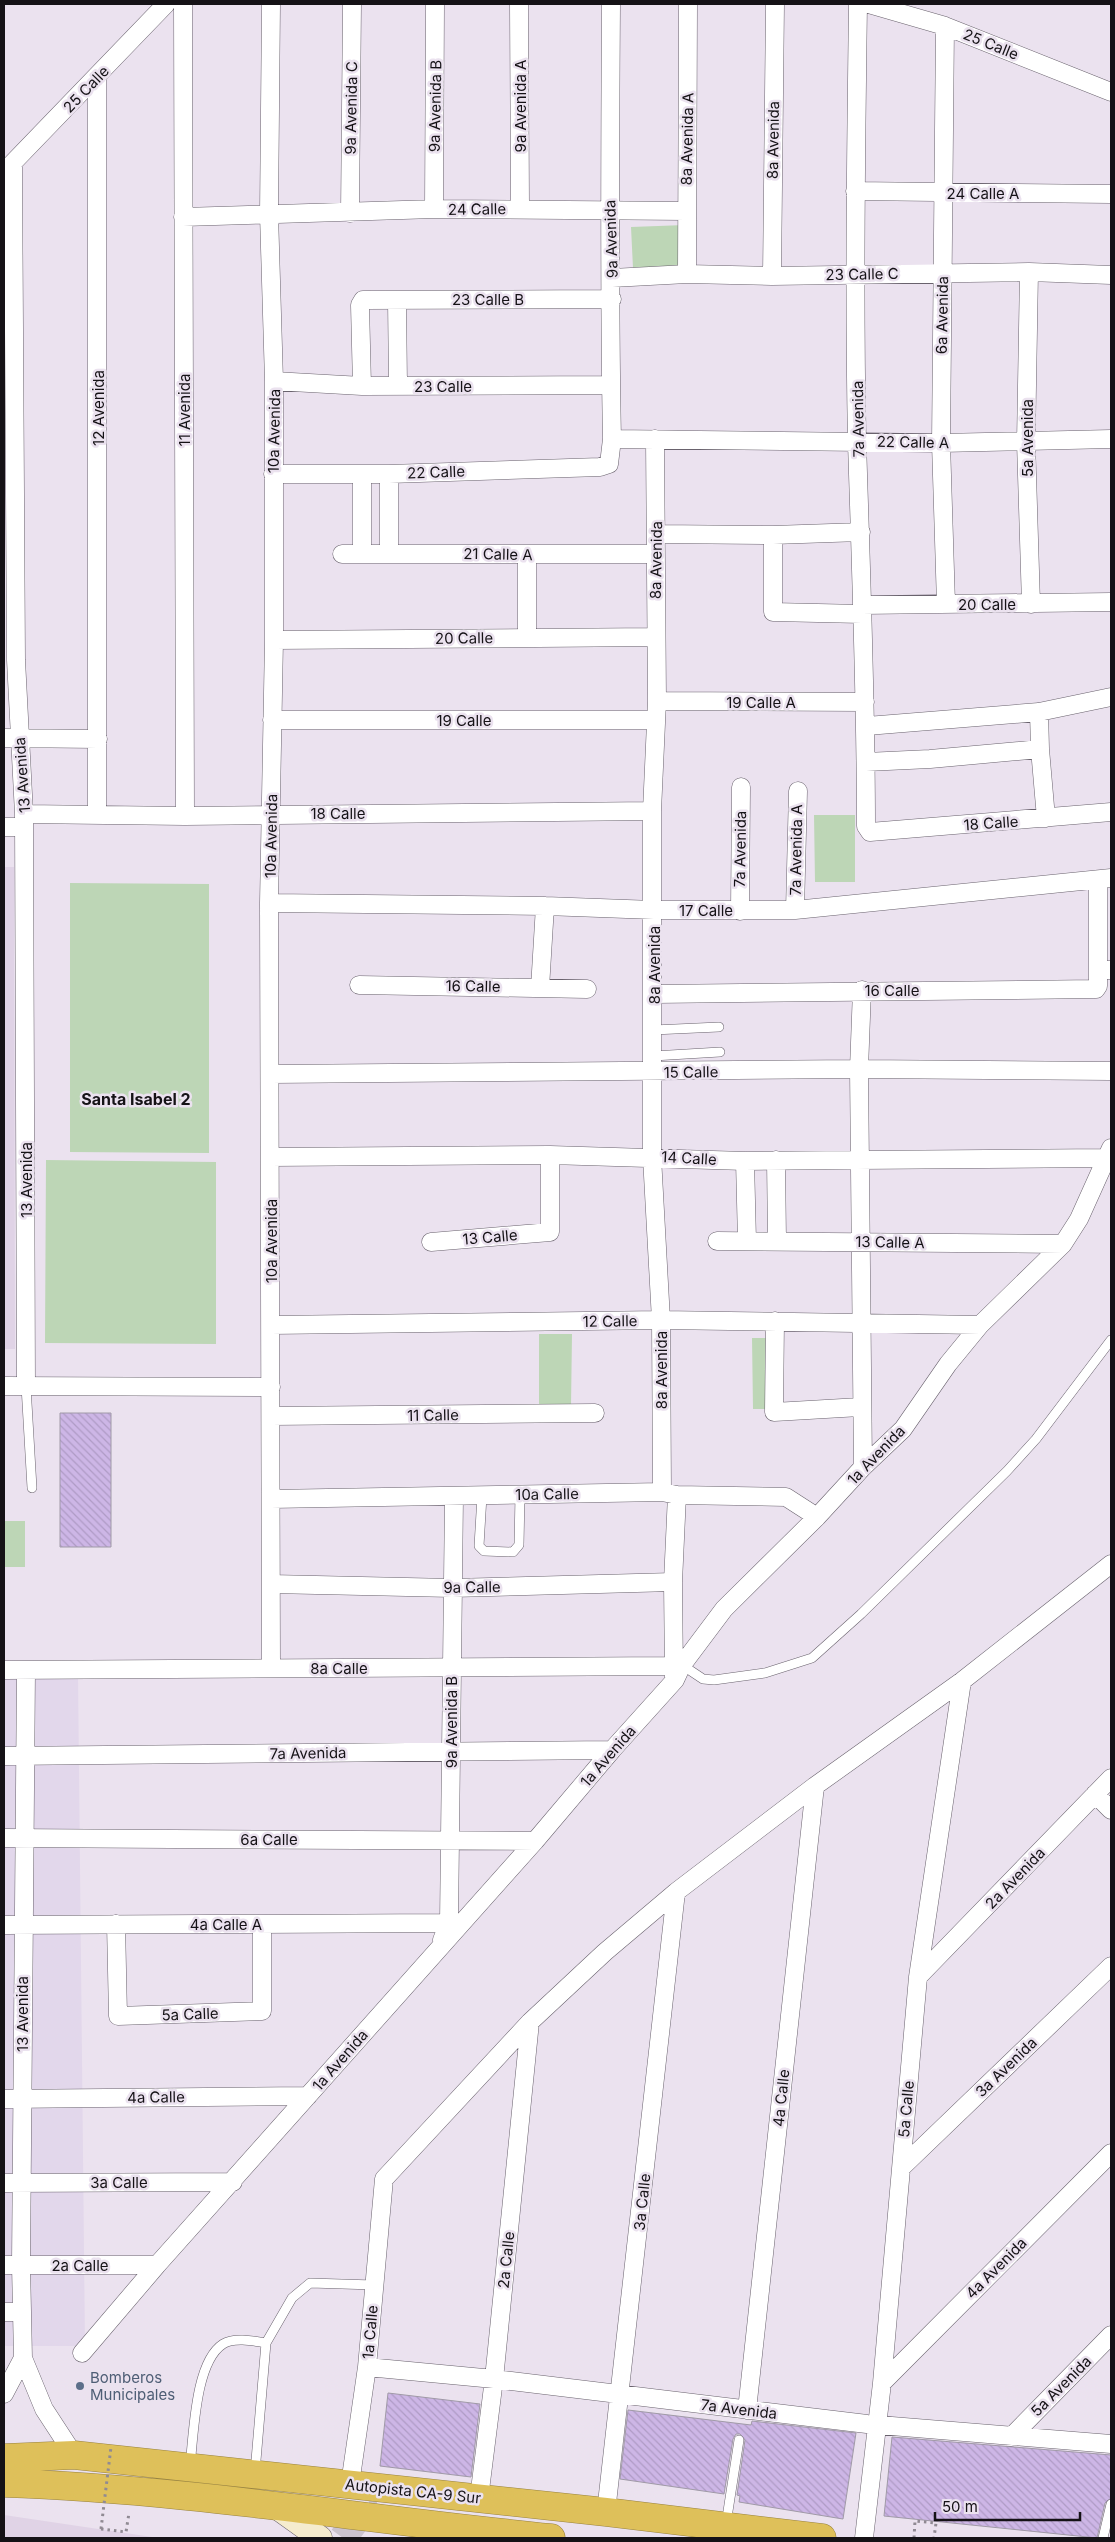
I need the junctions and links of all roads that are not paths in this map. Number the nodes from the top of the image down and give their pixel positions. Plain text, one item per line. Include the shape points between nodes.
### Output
1 (166, 4) edge
2 (183, 4) edge
3 (271, 4) edge
4 (352, 4) edge
5 (435, 4) edge
6 (520, 4) edge
7 (611, 4) edge
8 (688, 4) edge
9 (775, 4) edge
10 (858, 4) edge
11 (868, 4) edge
12 (945, 26) junction
13 (97, 77) junction
14 (1111, 92) edge
15 (8, 168) edge
16 (855, 191) junction
17 (942, 192) junction
18 (1111, 194) edge
19 (520, 208) junction
20 (434, 209) junction
21 (609, 211) junction
22 (686, 211) junction
23 (350, 213) junction
24 (269, 214) junction
25 (183, 217) junction
26 (1029, 272) junction
27 (943, 273) junction
28 (687, 274) junction
29 (856, 274) junction
30 (1111, 275) edge
31 (772, 276) junction
32 (612, 278) junction
33 (612, 298) junction
34 (397, 300) junction
35 (274, 381) junction
36 (611, 385) junction
37 (362, 386) junction
38 (398, 386) junction
39 (655, 439) junction
40 (1111, 439) edge
41 (612, 440) junction
42 (857, 441) junction
43 (941, 442) junction
44 (1026, 442) junction
45 (600, 467) joint
46 (273, 474) junction
47 (362, 474) junction
48 (389, 474) junction
49 (861, 532) junction
50 (656, 534) junction
51 (773, 535) junction
52 (390, 553) junction
53 (342, 554) dead end
54 (362, 554) junction
55 (527, 554) junction
56 (655, 554) junction
57 (10, 575) edge
58 (1111, 602) edge
59 (946, 604) junction
60 (1031, 604) junction
61 (862, 610) junction
62 (655, 637) junction
63 (527, 638) junction
64 (274, 640) junction
65 (10, 660) edge
66 (1111, 697) edge
67 (657, 702) junction
68 (865, 702) junction
69 (1039, 712) junction
70 (272, 720) junction
71 (656, 720) junction
72 (866, 726) junction
73 (11, 738) edge
74 (98, 738) junction
75 (1040, 749) junction
76 (866, 762) junction
77 (741, 787) dead end
78 (798, 791) dead end
79 (652, 811) junction
80 (1111, 812) edge
81 (271, 813) junction
82 (97, 814) junction
83 (185, 816) junction
84 (1046, 818) junction
85 (24, 821) junction
86 (4, 827) edge
87 (870, 832) joint
88 (1105, 879) edge
89 (269, 903) junction
90 (545, 906) junction
91 (654, 910) junction
92 (795, 910) junction
93 (740, 911) junction
94 (1104, 970) edge
95 (359, 984) dead end
96 (540, 988) junction
97 (587, 989) dead end
98 (862, 990) junction
99 (654, 994) junction
100 (719, 1027) dead end
101 (653, 1030) junction
102 (720, 1052) dead end
103 (653, 1064) junction
104 (859, 1069) junction
105 (1111, 1071) edge
106 (271, 1074) junction
107 (1109, 1153) edge
108 (550, 1155) junction
109 (652, 1157) junction
110 (270, 1158) junction
111 (776, 1160) junction
112 (744, 1161) junction
113 (860, 1161) junction
114 (717, 1241) dead end
115 (747, 1241) junction
116 (859, 1241) junction
117 (432, 1242) dead end
118 (777, 1242) junction
119 (1063, 1244) junction
120 (661, 1320) junction
121 (775, 1321) junction
122 (859, 1322) junction
123 (271, 1325) junction
124 (980, 1326) junction
125 (1111, 1340) edge
126 (4, 1386) edge
127 (26, 1386) junction
128 (271, 1388) junction
129 (860, 1408) junction
130 (595, 1413) dead end
131 (271, 1416) junction
132 (863, 1467) junction
133 (32, 1488) dead end
134 (669, 1493) junction
135 (520, 1495) junction
136 (482, 1496) junction
137 (454, 1497) junction
138 (271, 1499) junction
139 (817, 1517) junction
140 (1111, 1564) edge
141 (673, 1582) junction
142 (271, 1584) junction
143 (452, 1588) junction
144 (452, 1667) junction
145 (271, 1668) junction
146 (4, 1670) edge
147 (26, 1670) junction
148 (677, 1670) junction
149 (962, 1681) junction
150 (612, 1750) junction
151 (452, 1751) junction
152 (4, 1756) edge
153 (26, 1756) junction
154 (1111, 1778) edge
155 (815, 1786) junction
156 (1095, 1794) junction
157 (1111, 1810) edge
158 (4, 1838) edge
159 (25, 1838) junction
160 (451, 1840) junction
161 (535, 1841) junction
162 (676, 1892) junction
163 (449, 1923) junction
164 (116, 1924) junction
165 (262, 1924) junction
166 (4, 1925) edge
167 (22, 1925) junction
168 (441, 1945) junction
169 (1111, 1966) edge
170 (918, 1977) junction
171 (530, 2022) junction
172 (308, 2096) junction
173 (4, 2099) edge
174 (22, 2099) junction
175 (1111, 2153) edge
176 (901, 2168) junction
177 (234, 2182) junction
178 (4, 2183) edge
179 (22, 2183) junction
180 (12, 2265) edge
181 (157, 2265) junction
182 (374, 2285) junction
183 (4, 2312) edge
184 (22, 2312) junction
185 (1111, 2335) edge
186 (266, 2343) junction
187 (82, 2353) dead end
188 (23, 2358) junction
189 (367, 2368) junction
190 (494, 2379) junction
191 (882, 2383) junction
192 (4, 2394) edge
193 (621, 2394) junction
194 (747, 2410) junction
195 (877, 2425) junction
196 (1011, 2437) junction
197 (739, 2440) dead end
198 (1111, 2444) edge
199 (74, 2456) junction
200 (4, 2458) edge
201 (190, 2467) junction
202 (255, 2474) junction
203 (4, 2483) edge
204 (350, 2484) junction
205 (274, 2504) junction
206 (1111, 2504) edge
207 (473, 2508) junction
208 (606, 2512) junction
209 (636, 2516) junction
210 (725, 2527) junction
211 (320, 2538) edge
212 (551, 2538) edge
213 (822, 2538) edge
214 (864, 2538) edge
215 (1103, 2538) edge

1 - 13 street, 25 Calle
2 - 25 street, 11 Avenida
3 - 24 street, 10a Avenida
4 - 23 street, 9a Avenida C
5 - 20 street, 9a Avenida B
6 - 19 street, 9a Avenida A
7 - 21 street, 9a Avenida
8 - 22 street, 8a Avenida A
9 - 31 street, 8a Avenida
10 - 16 street, 7a Avenida
11 - 12 street, 25 Calle
12 - 14 street, 25 Calle
12 - 17 street, 6a Avenida
13 - 15 street, 25 Calle
13 - 74 street, 12 Avenida
15 - 57 street, 13 Avenida
16 - 17 street, 24 Calle A
16 - 29 street, 7a Avenida
17 - 18 street, 24 Calle A
17 - 27 street, 6a Avenida
19 - 20 street, 24 Calle
19 - 21 street, 24 Calle
20 - 23 street, 24 Calle
21 - 22 street, 24 Calle
21 - 32 street, 9a Avenida
22 - 28 street, 8a Avenida A
23 - 24 street, 24 Calle
24 - 25 street, 24 Calle
24 - 35 street, 10a Avenida
25 - 83 street, 11 Avenida
26 - 27 street, 23 Calle C
26 - 30 street, 23 Calle C
26 - 44 street, 5a Avenida
27 - 29 street, 23 Calle C
27 - 43 street, 6a Avenida
28 - 31 street, 23 Calle C
28 - 32 street, 23 Calle C
29 - 31 street, 23 Calle C
29 - 42 street, 7a Avenida
32 - 33 street, 9a Avenida
33 - 34 street, 23 Calle B
33 - 36 street, 9a Avenida
34 - 37 street, 23 Calle B via 363,300 360,305
34 - 38 street
35 - 37 street, 23 Calle
35 - 46 street, 10a Avenida
36 - 38 street, 23 Calle
36 - 41 street, 9a Avenida
37 - 38 street, 23 Calle
39 - 41 street, 22 Calle A
39 - 42 street, 22 Calle A
39 - 50 street, 8a Avenida
40 - 44 street, 22 Calle A
41 - 45 street, 9a Avenida via 610,461 606,467
42 - 43 street, 22 Calle A
42 - 49 street, 7a Avenida
43 - 44 street, 22 Calle A
43 - 59 street, 6a Avenida
44 - 60 street, 5a Avenida
45 - 48 street, 22 Calle
46 - 47 street, 22 Calle
46 - 64 street, 10a Avenida
47 - 48 street, 22 Calle
47 - 54 street
48 - 52 street
49 - 51 street
49 - 61 street, 7a Avenida
50 - 51 street
50 - 56 street, 8a Avenida
51 - 61 street, 20 Calle via 774,612
52 - 54 street, 21 Calle A
52 - 55 street, 21 Calle A
53 - 54 street, 21 Calle A
55 - 56 street, 21 Calle A
55 - 63 street
56 - 62 street, 8a Avenida
57 - 65 street, 13 Avenida
58 - 60 street, 20 Calle
59 - 60 street, 20 Calle
59 - 61 street, 20 Calle
61 - 68 street, 7a Avenida
62 - 63 street, 20 Calle
62 - 67 street, 8a Avenida
63 - 64 street, 20 Calle
64 - 70 street, 10a Avenida
65 - 73 street, 13 Avenida
66 - 69 street
67 - 68 street, 19 Calle A
67 - 71 street, 8a Avenida
68 - 72 street, 7a Avenida
69 - 72 street
69 - 75 street
70 - 71 street, 19 Calle
70 - 81 street, 10a Avenida
71 - 79 street, 8a Avenida
72 - 76 street, 7a Avenida
73 - 74 street
73 - 85 street, 13 Avenida
74 - 82 street, 12 Avenida
75 - 76 street
75 - 84 street
76 - 87 street, 7a Avenida via 866,826
77 - 93 street, 7a Avenida
78 - 92 street, 7a Avenida A
79 - 81 street, 18 Calle
79 - 91 street, 8a Avenida
80 - 84 street, 18 Calle
81 - 83 street, 18 Calle
81 - 89 street, 10a Avenida
82 - 83 street, 18 Calle
82 - 85 street, 18 Calle
84 - 87 street, 18 Calle
85 - 86 street, 18 Calle
85 - 127 street, 13 Avenida
88 - 92 street, 17 Calle
88 - 94 street
89 - 90 street, 17 Calle
89 - 106 street, 10a Avenida
90 - 91 street, 17 Calle
90 - 96 street
91 - 93 street, 17 Calle
91 - 99 street, 8a Avenida
92 - 93 street, 17 Calle
94 - 98 street, 16 Calle via 1096,989
95 - 96 street, 16 Calle
96 - 97 street, 16 Calle
98 - 99 street, 16 Calle
98 - 104 street
99 - 101 street, 8a Avenida
100 - 101 lane
101 - 103 street, 8a Avenida
102 - 103 lane
103 - 104 street, 15 Calle
103 - 106 street, 15 Calle
103 - 109 street, 8a Avenida
104 - 105 street, 15 Calle
104 - 113 street
106 - 110 street, 10a Avenida
107 - 113 street, 14 Calle
107 - 119 street, 1a Avenida via 1083,1211
108 - 109 street, 14 Calle
108 - 110 street, 14 Calle
108 - 117 street, 13 Calle via 550,1232
109 - 112 street, 14 Calle
109 - 120 street, 8a Avenida
110 - 123 street, 10a Avenida
111 - 112 street, 14 Calle
111 - 113 street, 14 Calle
111 - 118 street
112 - 115 street
113 - 116 street
114 - 115 street, 13 Calle A
115 - 118 street, 13 Calle A
116 - 118 street, 13 Calle A
116 - 119 street, 13 Calle A
116 - 122 street
119 - 124 street, 1a Avenida
120 - 121 street, 12 Calle
120 - 123 street, 12 Calle
120 - 134 street, 8a Avenida
121 - 122 street, 12 Calle
121 - 129 street via 774,1412
122 - 124 street, 12 Calle
122 - 129 street
123 - 128 street, 10a Avenida
124 - 132 street, 1a Avenida via 948,1364 903,1429
125 - 148 lane via 1007,1471 812,1658 765,1673 714,1680
126 - 127 street
127 - 128 street
127 - 133 lane
128 - 131 street, 10a Avenida
129 - 132 street
130 - 131 street, 11 Calle
131 - 138 street, 10a Avenida
132 - 139 street, 1a Avenida
134 - 135 street, 10a Calle
134 - 139 street, 10a Calle via 786,1497
134 - 141 street, 8a Avenida
135 - 136 street, 10a Calle
135 - 136 lane via 519,1545 513,1552 484,1551 479,1546
136 - 137 street, 10a Calle
137 - 138 street, 10a Calle
137 - 143 street, 9a Avenida B
138 - 142 street, 10a Avenida
139 - 148 street, 1a Avenida via 724,1609
140 - 149 street
141 - 143 street, 9a Calle
141 - 148 street, 8a Avenida
142 - 143 street, 9a Calle
142 - 145 street, 10a Avenida
143 - 144 street, 9a Avenida B
144 - 145 street, 8a Calle
144 - 148 street, 8a Calle
144 - 151 street, 9a Avenida B
145 - 147 street, 8a Calle
146 - 147 street, 8a Calle
147 - 153 street, 13 Avenida
148 - 150 street, 1a Avenida
149 - 155 street
149 - 170 street, 5a Calle
150 - 151 street, 7a Avenida
150 - 161 street, 1a Avenida
151 - 153 street, 7a Avenida
151 - 160 street, 9a Avenida B
152 - 153 street, 7a Avenida
153 - 159 street, 13 Avenida
154 - 156 street, 2a Avenida
155 - 162 street
155 - 194 street, 4a Calle
156 - 157 street
156 - 170 street, 2a Avenida
158 - 159 street, 6a Calle
159 - 160 street, 6a Calle
159 - 167 street, 13 Avenida
160 - 161 street, 6a Calle
160 - 163 street, 9a Avenida B
161 - 168 street, 1a Avenida
162 - 171 street
162 - 193 street, 3a Calle
163 - 165 street, 4a Calle A
163 - 168 street, 9a Avenida B
164 - 165 street, 4a Calle A
164 - 165 street, 5a Calle via 118,2016 262,2012
164 - 167 street, 4a Calle A
166 - 167 street, 4a Calle A
167 - 174 street, 13 Avenida
168 - 172 street, 1a Avenida
169 - 176 street, 3a Avenida
170 - 176 street, 5a Calle
171 - 182 street, 1a Calle via 384,2180
171 - 190 street, 2a Calle
172 - 174 street, 4a Calle
172 - 177 street, 1a Avenida
173 - 174 street, 4a Calle
174 - 179 street, 13 Avenida
175 - 191 street, 4a Avenida
176 - 191 street, 5a Calle
177 - 179 street, 3a Calle
177 - 181 street, 1a Avenida
178 - 179 street, 3a Calle
179 - 180 street, 13 Avenida
180 - 181 street, 2a Calle
180 - 184 street, 13 Avenida
181 - 187 street, 1a Avenida
182 - 186 lane via 310,2283 292,2298
182 - 189 street, 1a Calle
183 - 184 street
184 - 188 street, 13 Avenida
185 - 196 street, 5a Avenida
186 - 201 lane via 248,2340 224,2343 208,2359 202,2378
186 - 202 lane
188 - 192 street, 13 Avenida
188 - 199 street, 13 Avenida via 44,2409
189 - 190 street, 7a Avenida
189 - 204 street, 1a Calle
190 - 193 street, 7a Avenida
190 - 207 street, 2a Calle
191 - 195 street, 5a Calle
193 - 194 street, 7a Avenida
193 - 208 street, 3a Calle
194 - 195 street, 7a Avenida
195 - 196 street, 7a Avenida
195 - 214 street, 5a Calle
196 - 198 street, 7a Avenida
197 - 210 lane
199 - 200 highway, Autopista CA-9 Sur
199 - 201 highway, Autopista CA-9 Sur
201 - 202 highway, Autopista CA-9 Sur
202 - 204 highway, Autopista CA-9 Sur
203 - 205 highway, Autopista CA-9 Sur
204 - 207 highway, Autopista CA-9 Sur
205 - 211 street
205 - 212 highway, Autopista CA-9 Sur via 429,2529
206 - 215 lane
207 - 208 highway, Autopista CA-9 Sur
207 - 209 highway via 572,2527
208 - 209 highway, Autopista CA-9 Sur
209 - 210 highway, Autopista CA-9 Sur
210 - 213 highway, Autopista CA-9 Sur

